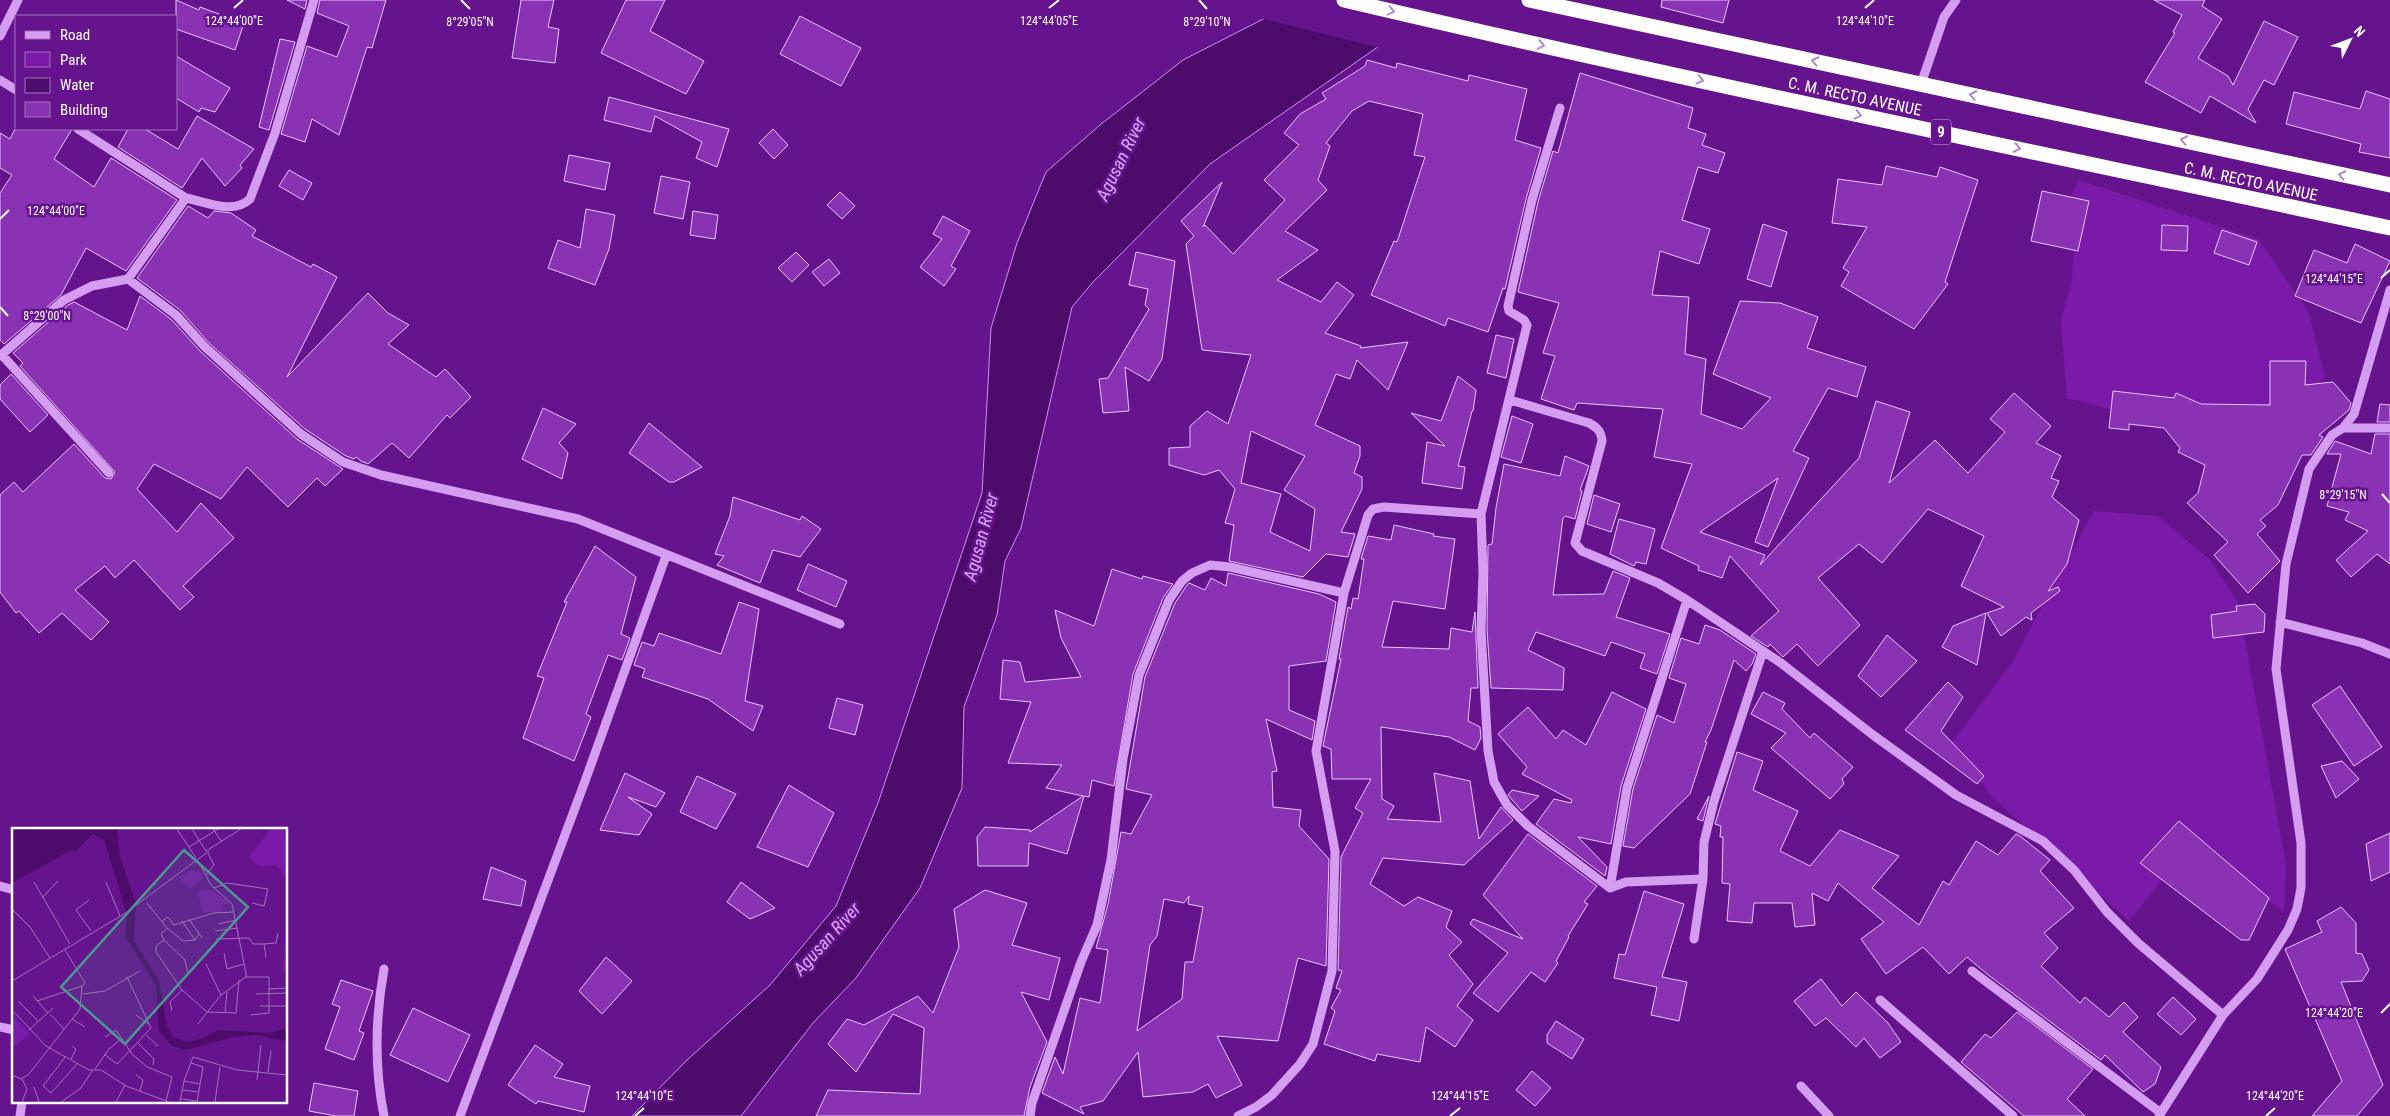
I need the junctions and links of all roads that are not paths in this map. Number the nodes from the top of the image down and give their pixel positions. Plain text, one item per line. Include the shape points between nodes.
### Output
1 (18, 0) edge
2 (314, 0) edge
3 (1344, 0) edge
4 (1529, 0) edge
5 (1956, 0) edge
6 (0, 36) edge
7 (0, 80) edge
8 (1921, 84) junction
9 (15, 89) edge
10 (1560, 108) dead end
11 (80, 130) edge
12 (2390, 185) edge
13 (186, 198) junction
14 (2390, 228) edge
15 (128, 279) junction
16 (2390, 290) edge
17 (1, 355) edge
18 (1510, 400) junction
19 (2343, 428) junction
20 (2390, 428) edge
21 (109, 473) dead end
22 (1482, 514) junction
23 (666, 556) junction
24 (1344, 593) junction
25 (1687, 600) junction
26 (2280, 622) junction
27 (840, 624) dead end
28 (1763, 651) junction
29 (2390, 654) edge
30 (1703, 879) junction
31 (1610, 888) junction
32 (1694, 939) dead end
33 (384, 968) dead end
34 (1972, 971) dead end
35 (1880, 1000) dead end
36 (2223, 1015) junction
37 (1801, 1086) dead end
38 (2160, 1114) edge
39 (384, 1116) edge
40 (460, 1116) edge
41 (1030, 1116) edge
42 (1238, 1116) edge
43 (1829, 1116) edge
44 (2013, 1116) edge

1 - 6 street
2 - 13 street via 276,133 250,199 242,206 234,207
3 -> 14 highway, C. M. RECTO AVENUE / 9
8 -> 4 highway, C. M. RECTO AVENUE
5 - 8 street via 1944,17
7 - 9 street
12 -> 8 highway, C. M. RECTO AVENUE
10 - 18 street via 1532,200 1508,306 1509,311 1527,325
11 - 13 street
13 - 15 street
15 - 17 street via 92,286 64,300
15 - 23 street via 176,315 204,346 301,434 332,457 381,476 578,519
16 - 19 street via 2354,414
17 - 21 street
18 - 22 street
18 - 25 street via 1597,427 1602,434 1601,447 1577,533 1577,547 1595,558 1658,583
19 - 20 street
19 - 26 street via 2332,435 2309,469 2286,564
22 - 24 street via 1384,507 1373,509 1368,515
22 - 31 street via 1481,630 1488,751 1494,782 1507,805 1523,821
23 - 27 street
23 - 40 street
24 - 41 street via 1210,565 1192,572 1170,600 1139,675 1123,759 1111,860 1097,925 1081,962
24 - 42 street via 1316,751 1335,851 1332,971 1313,1044 1272,1095
25 - 28 street
25 - 31 street via 1629,780
26 - 29 street
26 - 36 street via 2276,669 2301,843 2301,888 2288,930 2257,979
28 - 30 street via 1714,800 1704,842
28 - 36 street via 1956,795 2043,841 2069,865 2107,912 2138,943
30 - 31 street via 1626,882
30 - 32 street
33 - 39 street via 375,1052
34 - 38 street
35 - 44 street
36 - 38 street
37 - 43 street

